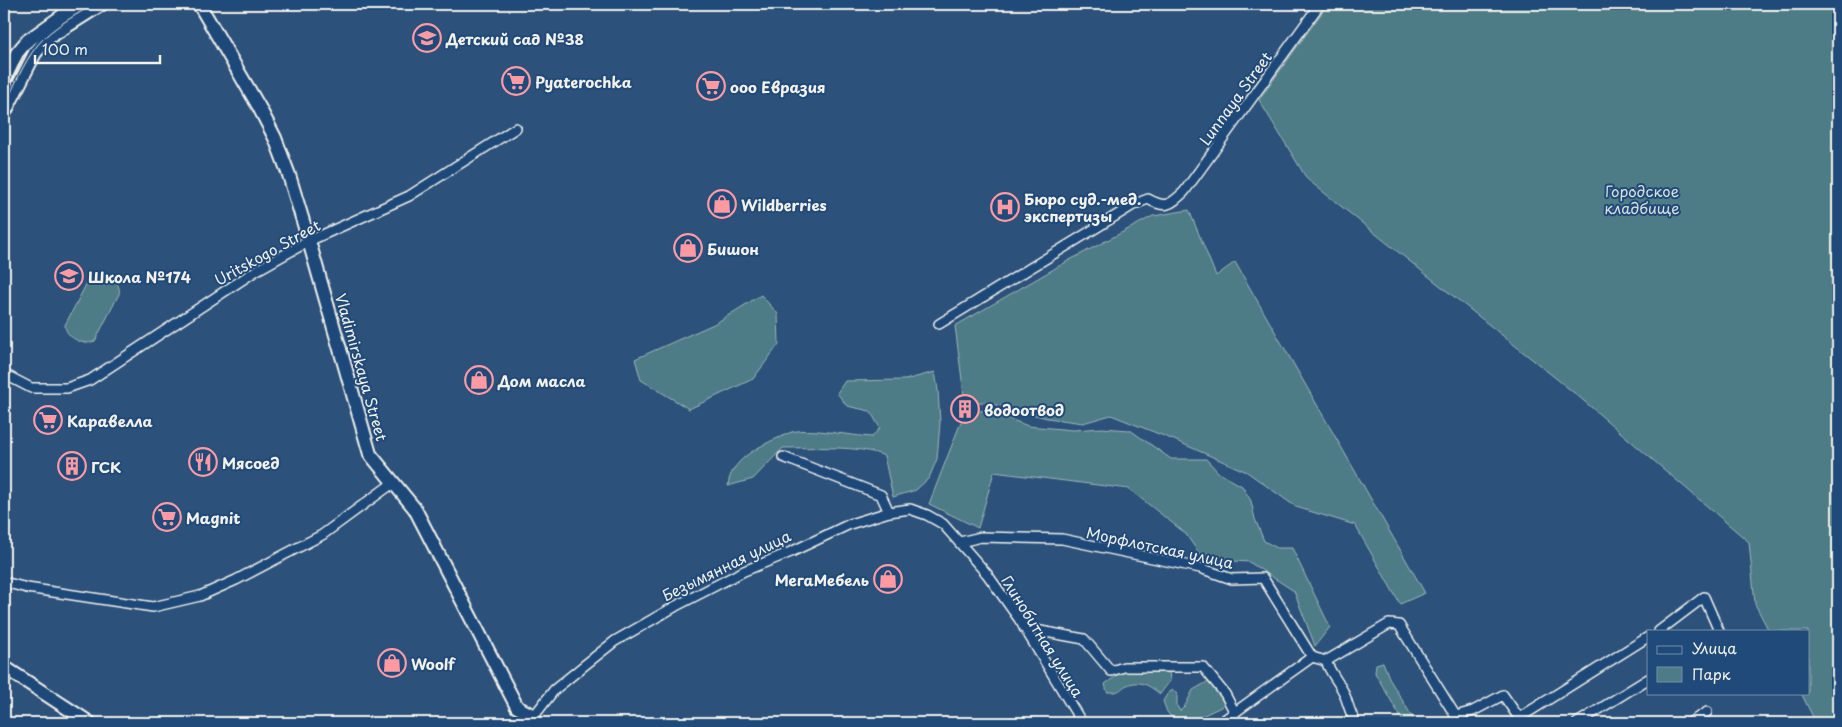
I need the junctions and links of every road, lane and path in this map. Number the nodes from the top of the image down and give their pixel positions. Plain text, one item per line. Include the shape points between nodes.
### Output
1 (79, 4) edge
2 (102, 4) edge
3 (199, 4) edge
4 (1320, 4) edge
5 (4, 80) edge
6 (4, 114) edge
7 (516, 128) dead end
8 (309, 241) junction
9 (939, 324) dead end
10 (4, 374) edge
11 (783, 457) dead end
12 (393, 483) junction
13 (889, 512) junction
14 (960, 542) junction
15 (4, 582) edge
16 (1024, 628) junction
17 (1660, 630) edge
18 (1719, 630) edge
19 (1647, 638) edge
20 (1312, 657) junction
21 (1326, 661) junction
22 (4, 667) edge
23 (1647, 680) edge
24 (1707, 712) dead end
25 (1236, 713) junction
26 (532, 720) edge
27 (1458, 720) edge
28 (90, 723) edge
29 (1082, 723) edge
30 (1222, 723) edge
31 (1356, 723) edge
32 (1577, 723) edge
33 (1689, 723) edge

1 - 5 main road via 26,41
2 - 6 main road via 48,38 35,53
3 - 8 main road, Vladimirskaya Street via 275,138
4 - 9 street, Lunnaya Street via 1184,192 1170,204 1159,205 1148,199 1135,204
7 - 8 street, Uritskogo Street via 409,196
8 - 10 street, Uritskogo Street via 257,270 90,380 67,388 31,388
8 - 12 main road, Vladimirskaya Street via 370,454
11 - 13 street via 881,495
12 - 15 street via 322,535 200,596 153,607
12 - 26 main road, Vladimirskaya Street via 414,509 516,707
13 - 14 street, Безымянная улица via 910,509 927,515 943,524
13 - 26 street, Безымянная улица via 850,524 744,571 676,606 616,641 586,664 554,690
14 - 16 street, Глинобитная улица via 987,574
14 - 20 street, Морфлотская улица via 981,537 1062,540 1200,568 1232,579 1263,578
16 - 25 street via 1084,639 1111,671 1124,667 1203,667
16 - 29 street, Глинобитная улица
17 - 18 street via 1704,597
19 - 27 street via 1519,718 1503,696
20 - 21 street
20 - 25 street
21 - 27 street via 1389,624 1399,625
21 - 31 street
22 - 28 main road
23 - 32 street
24 - 33 street
25 - 30 street

